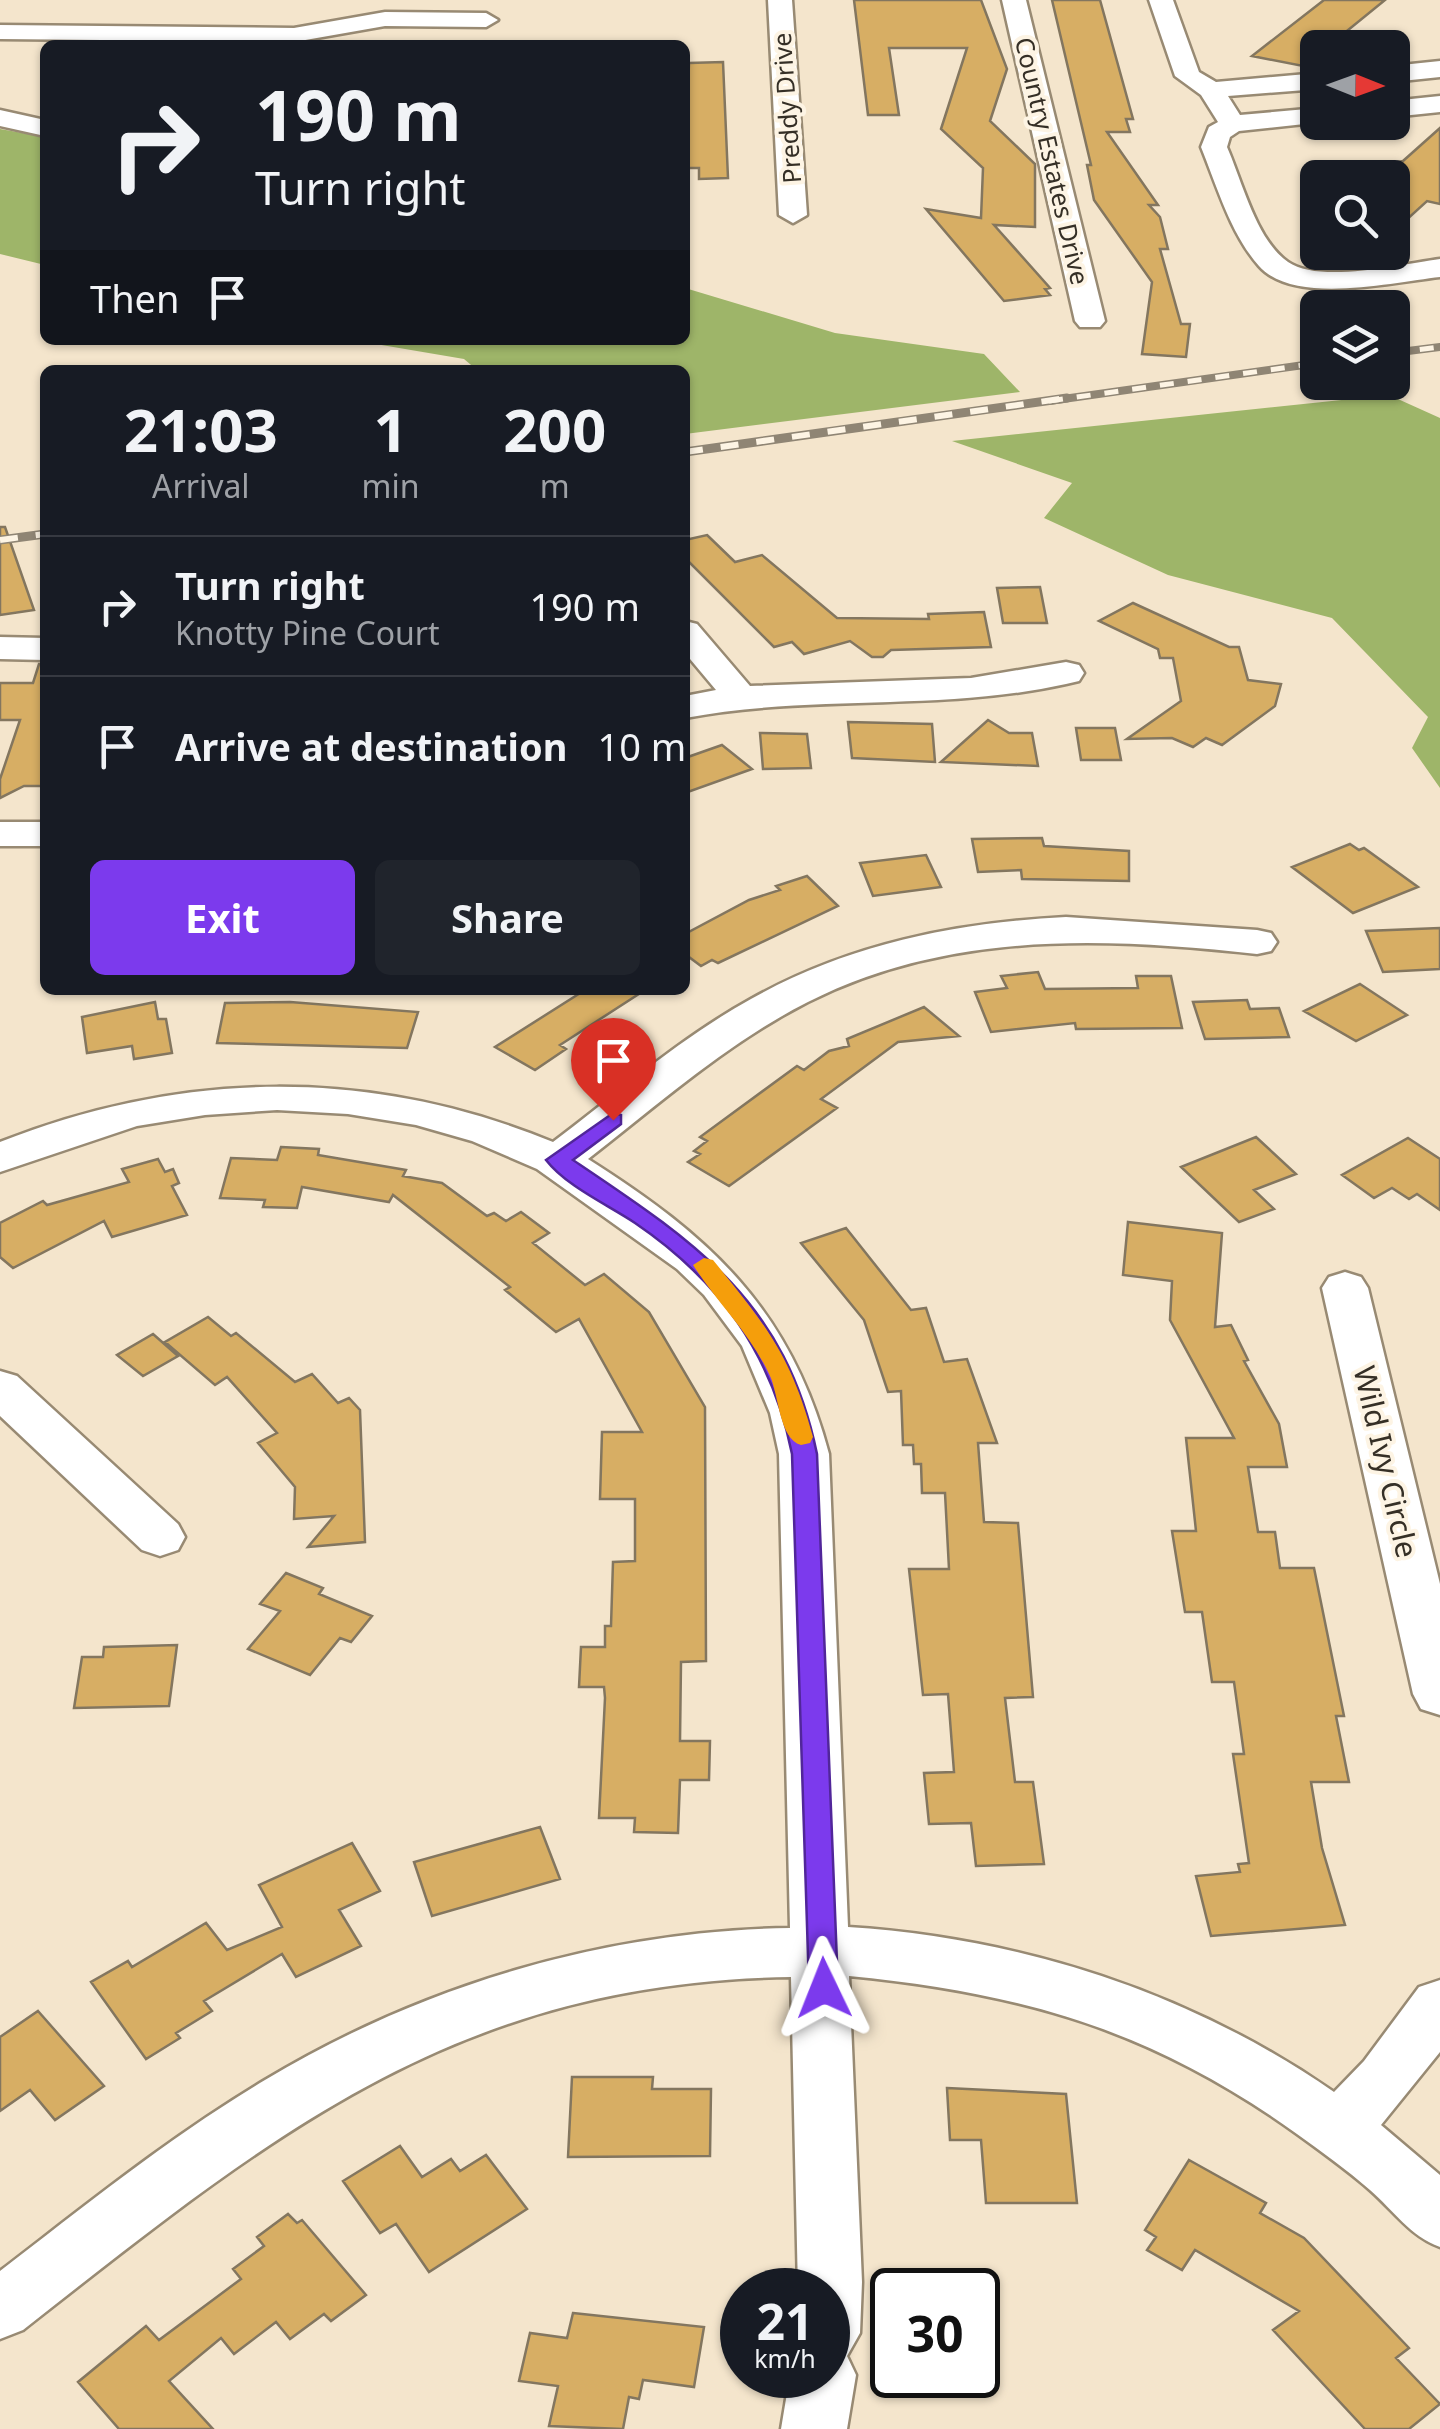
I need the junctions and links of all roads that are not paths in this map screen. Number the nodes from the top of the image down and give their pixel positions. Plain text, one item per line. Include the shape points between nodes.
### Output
1 (780, 0) edge
2 (1014, 0) edge
3 (1161, 0) edge
4 (486, 20) dead end
5 (0, 32) edge
6 (294, 35) junction
7 (311, 40) edge
8 (1440, 69) edge
9 (1410, 72) edge
10 (1300, 82) edge
11 (1211, 90) junction
12 (1440, 104) edge
13 (1410, 107) edge
14 (0, 118) edge
15 (1300, 118) edge
16 (1233, 124) junction
17 (40, 127) edge
18 (794, 216) dead end
19 (1440, 268) edge
20 (1090, 321) dead end
21 (690, 637) edge
22 (0, 648) edge
23 (40, 648) edge
24 (1066, 673) dead end
25 (739, 695) junction
26 (690, 705) edge
27 (0, 834) edge
28 (40, 834) edge
29 (1257, 942) dead end
30 (0, 1158) edge
31 (558, 1160) junction
32 (1344, 1288) dead end
33 (0, 1388) edge
34 (160, 1537) dead end
35 (1440, 1694) edge
36 (822, 1951) junction
37 (1440, 2005) edge
38 (1338, 2128) junction
39 (1440, 2218) edge
40 (830, 2268) edge
41 (0, 2309) edge
42 (819, 2398) edge
43 (814, 2429) edge

1 - 18 street, Preddy Drive
2 - 20 street, Country Estates Drive
3 - 11 street via 1188,76
4 - 6 street via 385,18
5 - 6 street
6 - 7 street
8 - 9 street
10 - 11 street
11 - 16 street
12 - 13 street
14 - 17 street
15 - 16 street
16 - 19 street via 1218,134 1214,147 1264,255 1280,270 1333,278
21 - 25 street
22 - 23 street
24 - 25 street via 975,692
25 - 26 street
27 - 28 street
29 - 31 street via 1059,926 967,936 864,961 763,1009
30 - 31 street via 134,1113 238,1098 326,1098 440,1116
31 - 36 street via 706,1266 769,1346 787,1385 804,1454
32 - 35 street, Wild Ivy Circle
33 - 34 street
36 - 38 street via 964,1963 1102,1999 1219,2052
36 - 40 street
36 - 41 street via 730,1954 585,1976 499,1999 388,2043 321,2076 217,2142
37 - 38 street via 1386,2080
38 - 39 street
42 - 43 street

